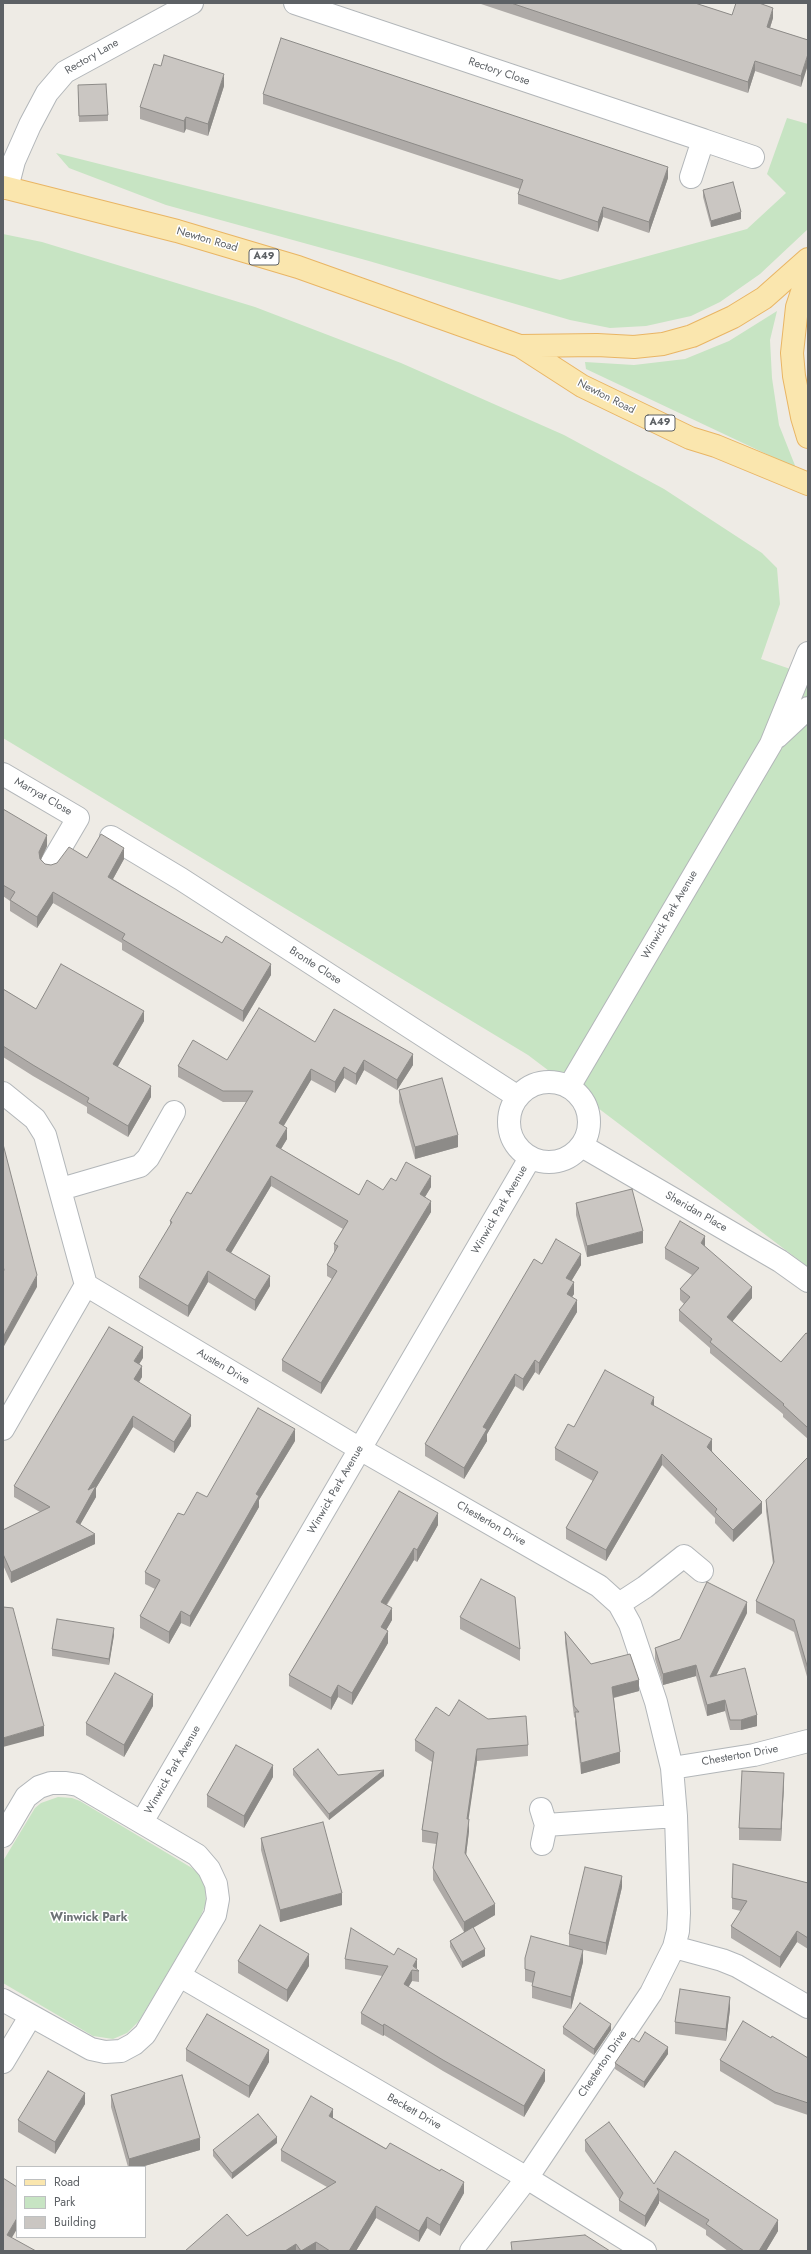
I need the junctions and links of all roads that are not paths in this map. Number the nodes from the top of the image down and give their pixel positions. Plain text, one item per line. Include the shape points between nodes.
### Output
1 (192, 3) edge
2 (294, 3) edge
3 (703, 140) junction
4 (753, 157) dead end
5 (691, 177) dead end
6 (5, 188) edge
7 (808, 259) edge
8 (808, 274) edge
9 (520, 346) junction
10 (808, 437) edge
11 (808, 484) edge
12 (808, 653) edge
13 (808, 708) edge
14 (771, 744) junction
15 (3, 774) edge
16 (111, 837) dead end
17 (52, 864) edge
18 (569, 1087) junction
19 (3, 1093) edge
20 (518, 1097) junction
21 (174, 1112) dead end
22 (582, 1146) junction
23 (530, 1158) junction
24 (61, 1189) junction
25 (808, 1282) edge
26 (86, 1285) junction
27 (3, 1430) edge
28 (360, 1449) junction
29 (702, 1571) dead end
30 (618, 1604) junction
31 (808, 1741) edge
32 (672, 1768) junction
33 (676, 1816) junction
34 (142, 1822) junction
35 (543, 1826) dead end
36 (3, 1836) edge
37 (674, 1947) junction
38 (180, 1976) junction
39 (3, 2000) edge
40 (808, 2007) edge
41 (30, 2017) junction
42 (3, 2062) edge
43 (527, 2178) junction
44 (471, 2251) edge
45 (645, 2251) edge

1 - 6 street, Rectory Lane via 65,72 47,93 30,125
2 - 3 street, Rectory Close
3 - 4 street, Rectory Close
3 - 5 street
6 - 9 main road, Newton Road / A49 via 177,231 298,267
7 - 9 main road, Newton Road / A49 via 764,298 733,318 692,336 663,344 634,347
8 - 10 main road via 797,308 792,353 795,383
9 - 11 main road, Newton Road / A49 via 582,386 670,428
12 - 14 street, Winwick Park Avenue
13 - 14 street, Winwick Park Avenue
14 - 18 street, Winwick Park Avenue
15 - 17 street, Marryat Close via 78,818
16 - 20 street, Bronte Close via 181,879
18 - 20 street via 558,1083 536,1084
18 - 22 street via 580,1096 589,1120 588,1133
19 - 24 street via 35,1118 45,1135
20 - 23 street via 509,1118 510,1130 513,1141
21 - 24 street via 148,1158 140,1166
22 - 23 street via 564,1160 553,1163
22 - 25 street, Sheridan Place via 780,1261
23 - 28 street, Winwick Park Avenue
24 - 26 street
26 - 27 street
26 - 28 street, Austen Drive
28 - 30 street, Chesterton Drive via 589,1580
28 - 34 street, Winwick Park Avenue
29 - 30 street via 679,1548 645,1587
30 - 32 street, Chesterton Drive via 630,1624 656,1702
31 - 32 street, Chesterton Drive via 754,1755
32 - 33 street, Chesterton Drive
33 - 35 street
33 - 37 street, Chesterton Drive via 679,1913
34 - 36 street, Winwick Park Avenue via 78,1786 51,1783 39,1787 26,1797
34 - 38 street, Winwick Park Avenue via 198,1855 216,1884 218,1899 215,1915
37 - 40 street via 737,1966
37 - 43 street, Chesterton Drive via 651,1993
38 - 41 street, Winwick Park Avenue via 145,2034 134,2044 120,2051 105,2052 91,2049
38 - 43 street, Beckett Drive
39 - 41 street, Winwick Park Avenue
41 - 42 street
43 - 44 street, Chesterton Drive
43 - 45 street, Beckett Drive

